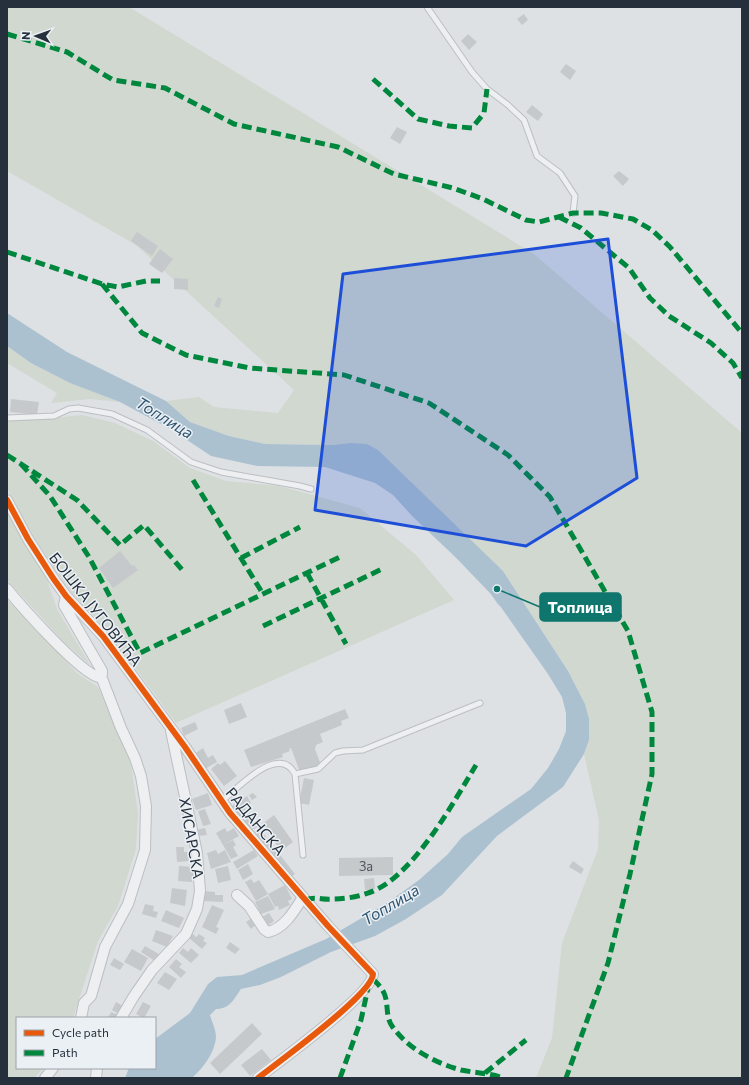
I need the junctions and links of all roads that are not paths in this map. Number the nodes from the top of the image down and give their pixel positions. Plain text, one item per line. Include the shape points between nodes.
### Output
1 (427, 7) edge
2 (573, 213) dead end
3 (7, 418) edge
4 (311, 489) dead end
5 (7, 500) edge
6 (7, 589) edge
7 (66, 596) junction
8 (101, 676) junction
9 (480, 703) dead end
10 (171, 729) junction
11 (295, 774) junction
12 (222, 802) junction
13 (303, 855) dead end
14 (237, 895) dead end
15 (303, 897) junction
16 (81, 1017) edge
17 (122, 1017) edge
18 (52, 1069) edge
19 (45, 1078) edge
20 (258, 1078) edge

1 - 2 lane via 472,72 487,89 524,120 537,156 560,173 575,196
3 - 4 lane via 54,416 78,408 112,414 147,430 190,462 221,472
5 - 7 street, БОШКА ЈУГОВИЋА via 28,539
6 - 8 street via 77,662 92,675
7 - 8 street via 64,605 93,652 102,671
7 - 10 street, БОШКА ЈУГОВИЋА via 103,636
8 - 16 street via 141,776 146,806 145,850 128,904 105,947 91,996 84,1003
9 - 11 lane via 363,750 335,753 318,768
10 - 12 street, РАДАНСКА
10 - 17 street, ХИСАРСКА via 197,853 200,891 197,909 186,934 152,970
11 - 12 lane via 285,764 269,765
11 - 13 lane
12 - 15 street, РАДАНСКА
14 - 15 street via 249,906 268,932 278,927 294,911
15 - 20 street, РАДАНСКА via 356,955 372,974 373,979 348,1007
18 - 19 street

